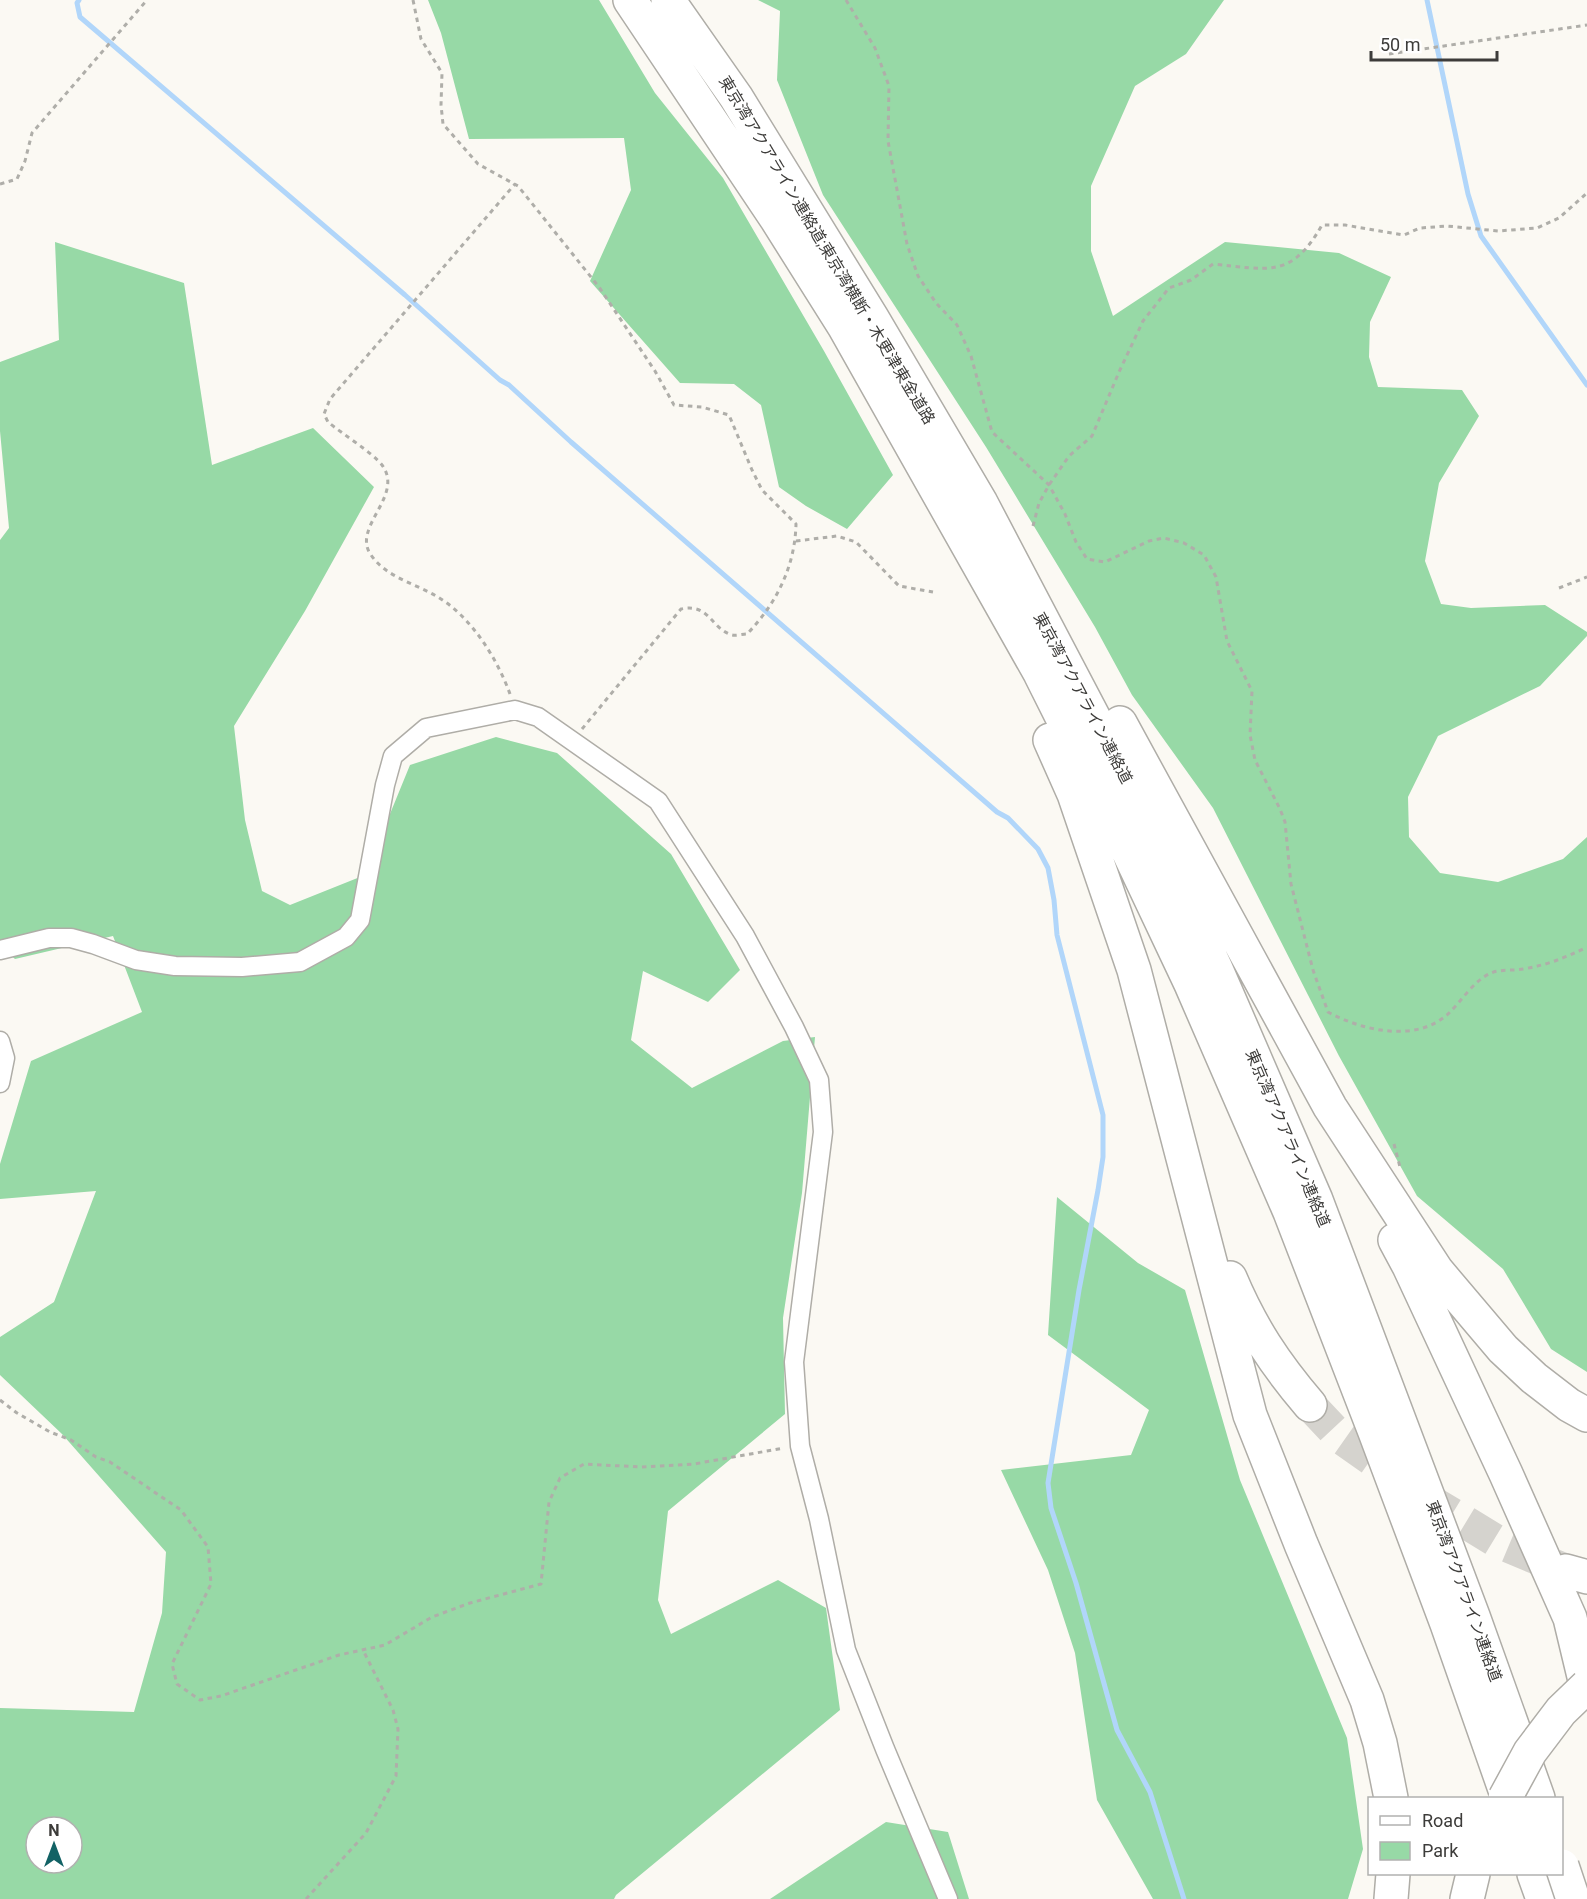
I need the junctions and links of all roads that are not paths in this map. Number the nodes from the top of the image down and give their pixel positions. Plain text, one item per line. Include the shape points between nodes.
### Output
1 (630, 0) edge
2 (668, 0) edge
3 (858, 322) junction
4 (967, 510) junction
5 (0, 950) edge
6 (0, 1041) edge
7 (0, 1083) edge
8 (1330, 1107) junction
9 (1181, 1153) junction
10 (1310, 1405) tunnel mouth
11 (1587, 1415) edge
12 (1587, 1688) edge
13 (1391, 1797) edge
14 (1506, 1797) edge
15 (1507, 1797) edge
16 (1538, 1797) edge
17 (1393, 1875) edge
18 (1473, 1875) edge
19 (1544, 1882) edge
20 (1587, 1884) edge
21 (948, 1899) edge
22 (1391, 1899) edge
23 (1467, 1899) edge
24 (1573, 1899) edge

1 - 3 highway, 東京湾アクアライン連絡道;東京湾横断・木更津東金道路 via 776,218
2 - 3 highway, 東京湾アクアライン連絡道;東京湾横断・木更津東金道路 via 736,97
3 - 4 highway, 東京湾アクアライン連絡道;東京湾横断・木更津東金道路
3 - 8 highway via 1004,507 1080,656 1142,760
3 - 9 highway via 892,431 1026,687 1074,794 1134,970
4 - 14 highway, 東京湾アクアライン連絡道 via 1040,673 1191,984 1286,1202 1447,1624
4 - 16 highway, 東京湾アクアライン連絡道 via 1139,804 1216,969 1316,1200
5 - 21 street via 49,938 70,938 136,960 175,966 242,967 300,962 346,936 360,920 393,756 426,728 515,710 538,717 658,801 745,936 819,1080 823,1131 794,1362 800,1446 846,1650
6 - 7 street via 5,1058
8 - 11 highway via 1437,1271 1503,1349 1569,1405
8 - 12 highway via 1348,1157 1409,1266 1570,1618
9 - 10 highway via 1246,1315 1285,1376
9 - 13 highway via 1250,1415 1367,1700
12 - 15 highway, bridge via 1561,1711 1530,1752
17 - 22 highway
18 - 23 highway
19 - 24 highway, bridge
20 - 24 highway

